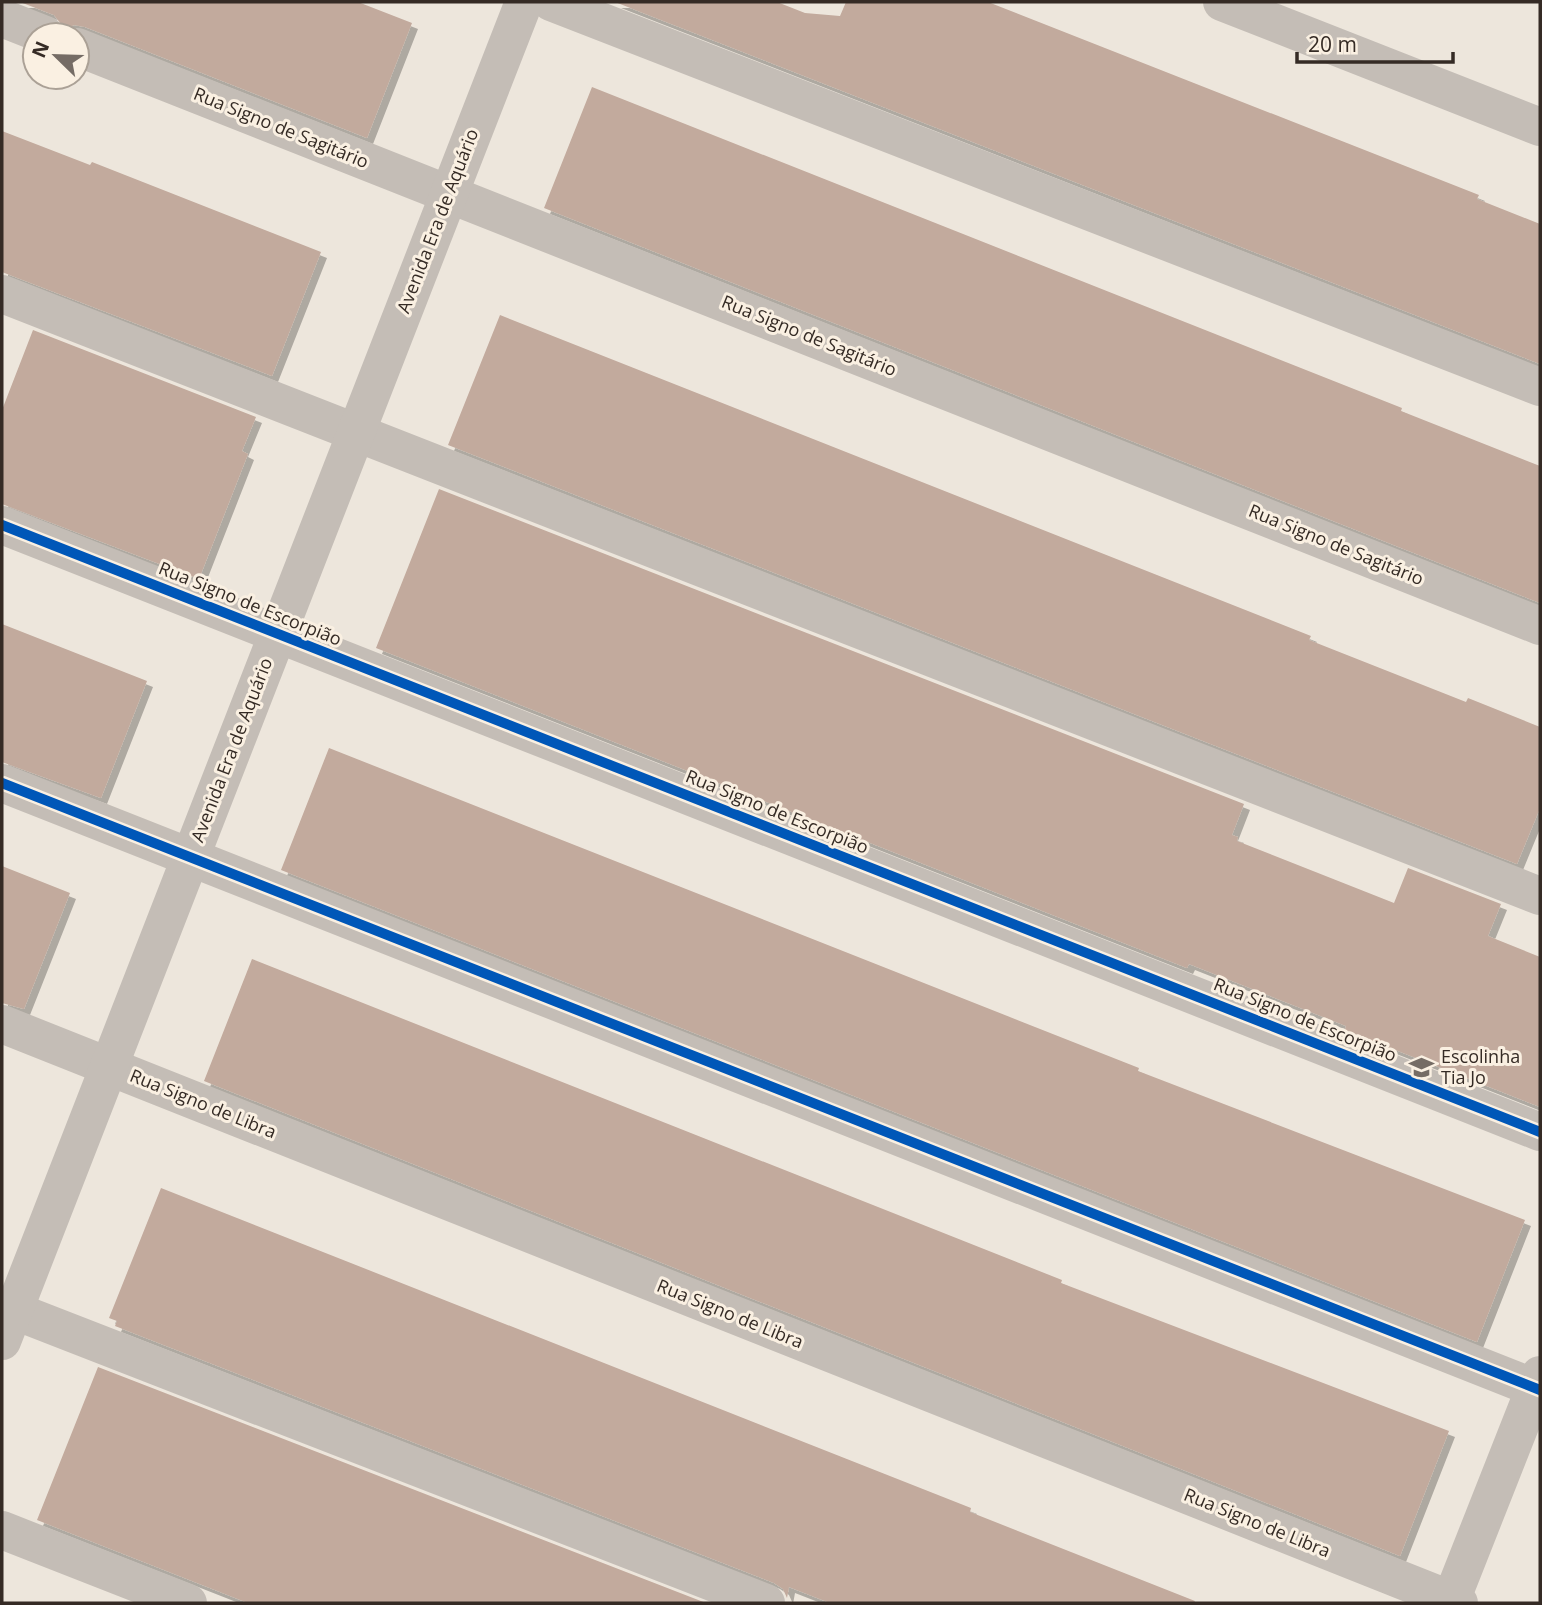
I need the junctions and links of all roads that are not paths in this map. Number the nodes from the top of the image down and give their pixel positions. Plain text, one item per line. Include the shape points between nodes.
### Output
1 (524, 2) edge
2 (551, 2) edge
3 (1222, 2) edge
4 (2, 18) edge
5 (21, 25) edge
6 (91, 53) edge
7 (1540, 127) edge
8 (449, 194) junction
9 (2, 294) edge
10 (1540, 387) edge
11 (356, 433) junction
12 (2, 525) edge
13 (1540, 626) edge
14 (278, 634) junction
15 (2, 783) edge
16 (190, 857) junction
17 (1540, 896) edge
18 (2, 1024) edge
19 (109, 1067) junction
20 (1540, 1132) edge
21 (6, 1319) edge
22 (1539, 1384) edge
23 (2, 1530) edge
24 (1454, 1602) edge
25 (188, 1603) edge
26 (765, 1603) edge

1 - 8 street, Avenida Era de Aquário
2 - 10 street
3 - 7 street
4 - 5 street
6 - 8 street, Rua Signo de Sagitário
8 - 11 street, Avenida Era de Aquário
8 - 13 street, Rua Signo de Sagitário
9 - 11 street
11 - 14 street, Avenida Era de Aquário
11 - 17 street
12 - 14 street, Rua Signo de Escorpião
14 - 16 street, Avenida Era de Aquário
14 - 20 street, Rua Signo de Escorpião
15 - 16 street
16 - 19 street, Avenida Era de Aquário
16 - 22 street
18 - 19 street, Rua Signo de Libra
19 - 21 street, Avenida Era de Aquário
19 - 24 street, Rua Signo de Libra
21 - 26 street
22 - 24 street
23 - 25 street

